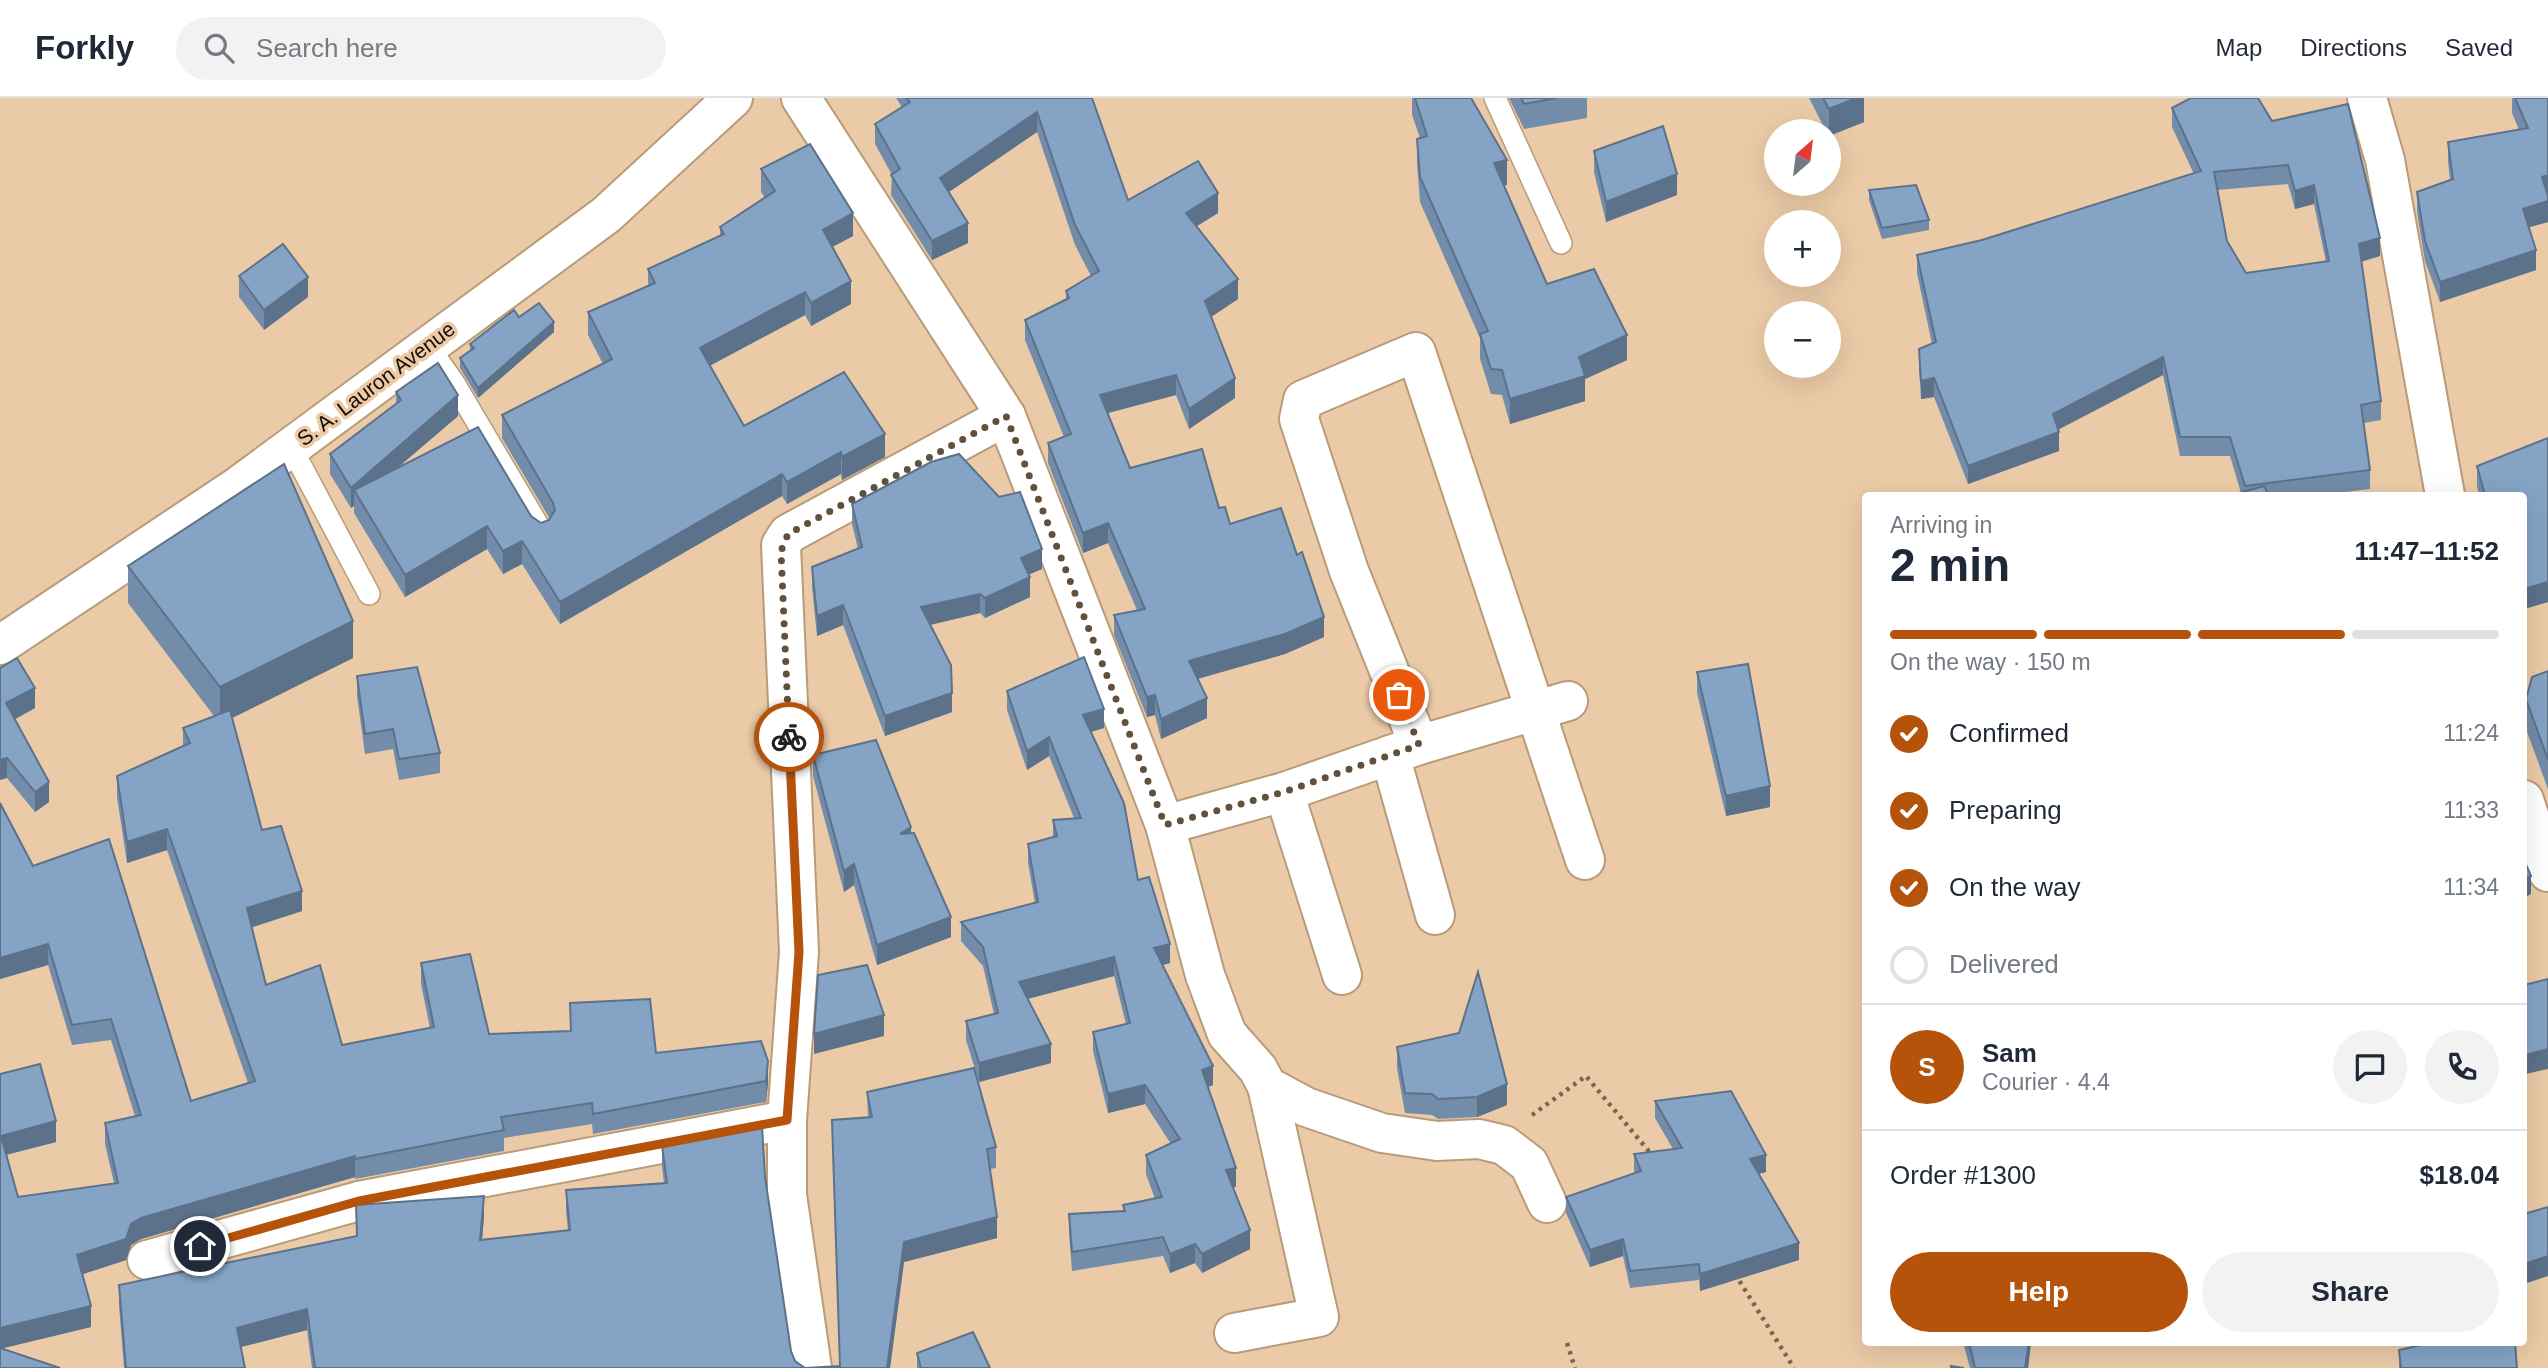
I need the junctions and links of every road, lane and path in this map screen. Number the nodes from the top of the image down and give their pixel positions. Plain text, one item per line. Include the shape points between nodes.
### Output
1 (733, 98) edge
2 (801, 98) edge
3 (1496, 98) edge
4 (2367, 98) edge
5 (1561, 243) dead end
6 (428, 346) junction
7 (1006, 416) junction
8 (291, 447) junction
9 (2444, 492) edge
10 (542, 532) edge
11 (369, 594) dead end
12 (0, 645) edge
13 (1550, 705) junction
14 (1404, 750) junction
15 (1284, 792) junction
16 (2527, 809) edge
17 (1165, 825) junction
18 (1585, 860) dead end
19 (2548, 872) edge
20 (1435, 915) dead end
21 (1342, 975) dead end
22 (1267, 1086) junction
23 (787, 1120) junction
24 (1495, 1141) junction
25 (1656, 1160) edge
26 (1547, 1203) dead end
27 (147, 1260) dead end
28 (1727, 1262) edge
29 (1234, 1333) dead end
30 (1567, 1343) dead end
31 (812, 1368) edge
32 (1575, 1368) edge
33 (1794, 1368) edge

1 - 6 main road, S. A. Lauron Avenue via 606,215
2 - 7 main road
3 - 5 lane
4 - 9 main road via 2385,160
6 - 8 main road, S. A. Lauron Avenue
6 - 10 lane
7 - 17 main road
7 - 23 main road via 788,534 781,545 799,952
8 - 11 lane
8 - 12 main road, S. A. Lauron Avenue
13 - 14 main road
13 - 14 main road via 1416,352 1303,400 1300,419
13 - 18 main road
14 - 15 main road
14 - 20 main road
15 - 17 main road
15 - 21 main road
16 - 19 main road
17 - 22 main road via 1205,975 1227,1034
22 - 24 main road via 1306,1107 1382,1133 1425,1140
22 - 29 main road via 1319,1317
23 - 27 main road via 359,1201
23 - 31 main road via 787,1195
24 - 25 path via 1586,1076
24 - 26 main road via 1529,1164
28 - 33 path
30 - 32 path

